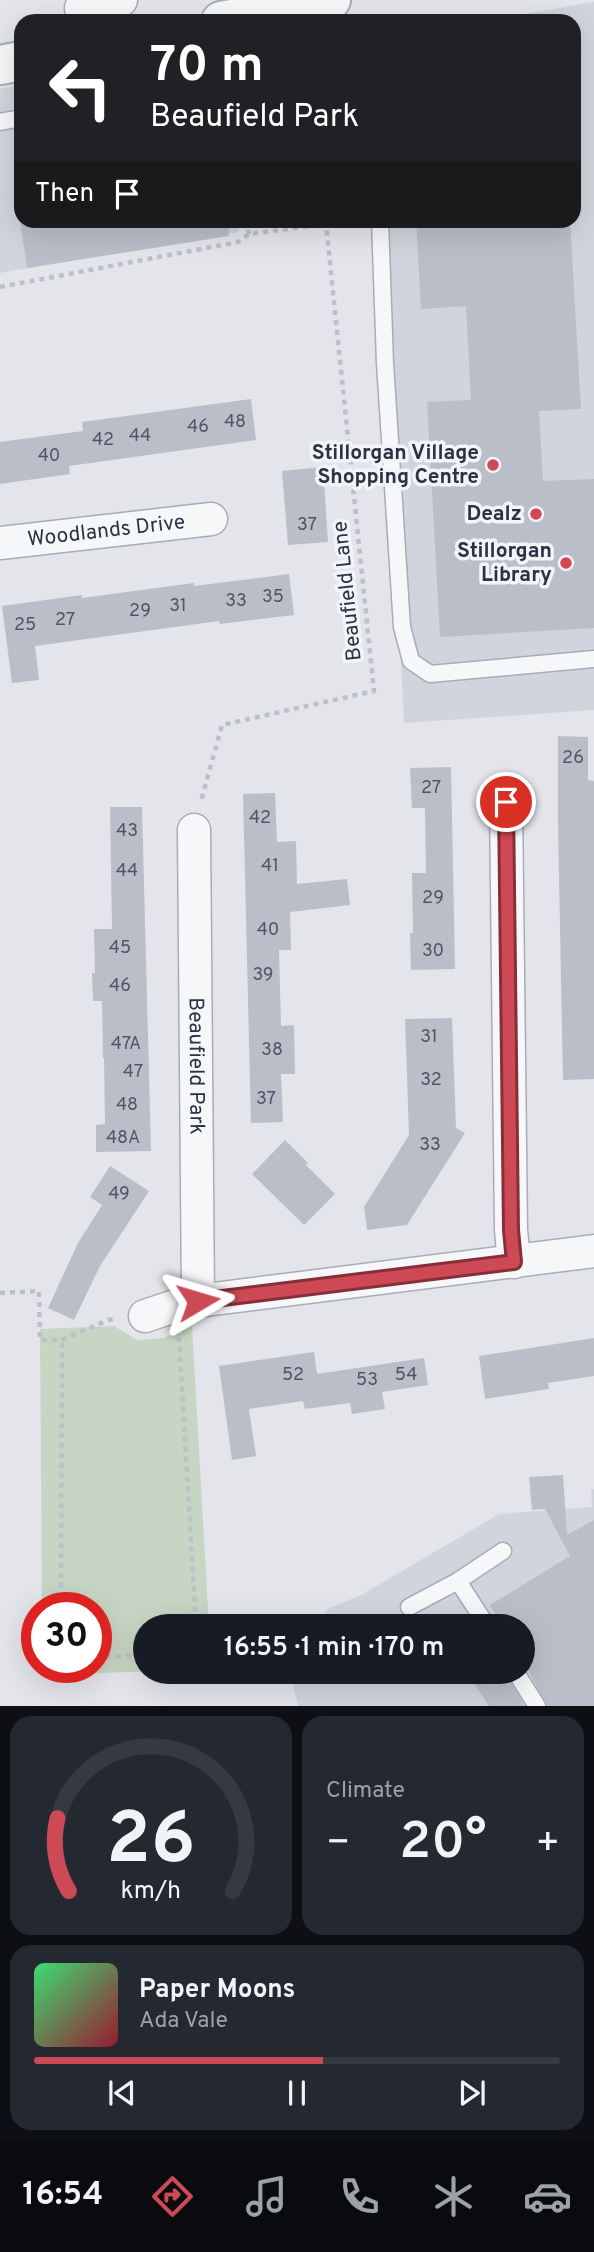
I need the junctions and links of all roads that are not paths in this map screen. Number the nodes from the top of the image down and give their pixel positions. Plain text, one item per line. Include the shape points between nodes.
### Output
1 (121, 0) edge
2 (331, 0) edge
3 (81, 14) edge
4 (258, 14) edge
5 (380, 228) edge
6 (211, 519) dead end
7 (0, 543) edge
8 (594, 659) edge
9 (506, 802) dead end
10 (194, 830) road end
11 (594, 1251) edge
12 (514, 1262) junction
13 (188, 1303) junction
14 (145, 1316) road end
15 (503, 1551) dead end
16 (458, 1581) junction
17 (409, 1607) dead end
18 (479, 1614) edge
19 (523, 1684) edge
20 (537, 1706) edge

1 - 3 street via 80,8
2 - 4 street
5 - 8 lane via 402,627 411,661 430,674
6 - 7 street, Woodlands Drive
9 - 12 street
10 - 13 street, Beaufield Park
11 - 12 street
12 - 13 street
13 - 14 street
15 - 16 lane
16 - 17 lane
16 - 18 lane
19 - 20 lane

